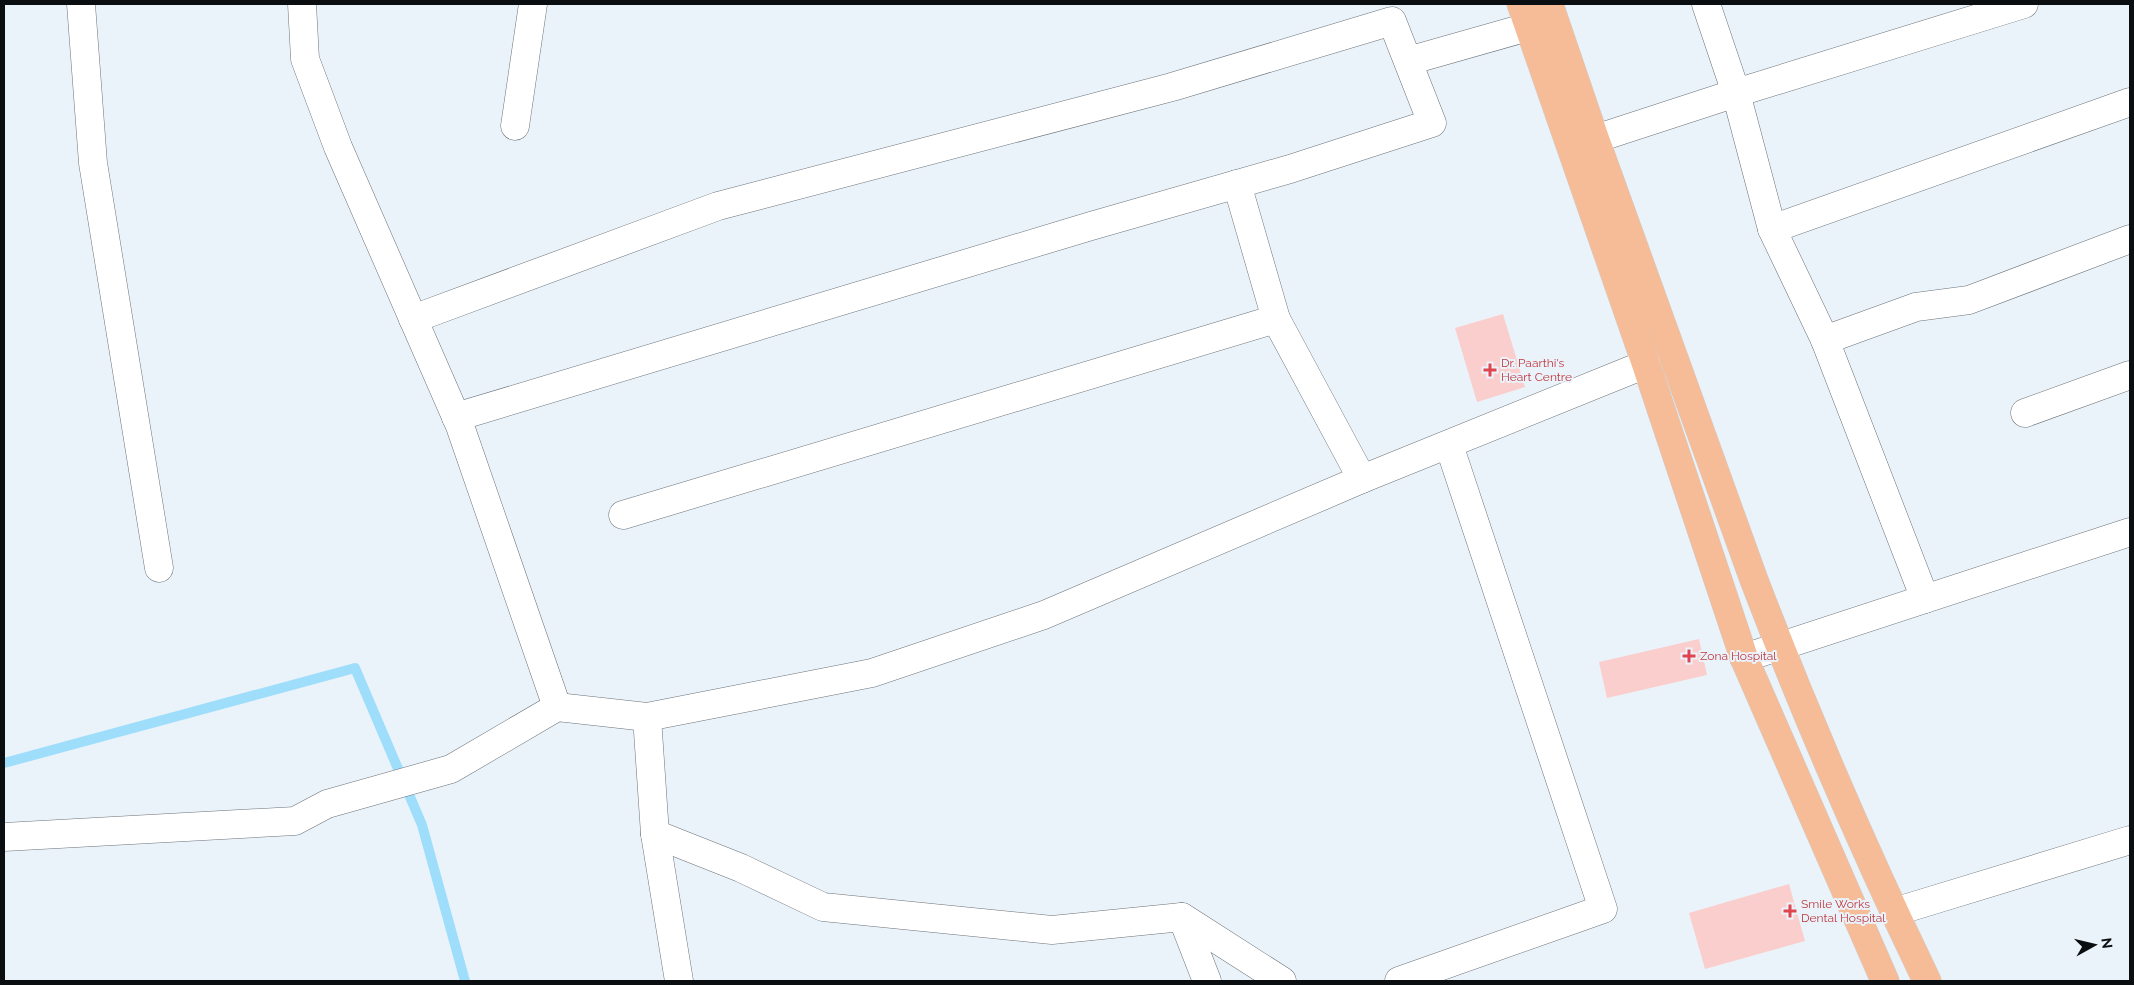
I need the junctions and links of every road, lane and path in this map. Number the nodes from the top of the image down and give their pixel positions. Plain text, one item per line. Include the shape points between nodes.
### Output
1 (80, 4) edge
2 (302, 4) edge
3 (533, 4) edge
4 (1706, 4) edge
5 (2024, 4) edge
6 (1555, 5) edge
7 (1524, 16) edge
8 (1408, 60) junction
9 (1736, 93) junction
10 (2130, 102) edge
11 (515, 126) dead end
12 (1595, 139) junction
13 (1237, 184) junction
14 (1772, 229) junction
15 (2130, 239) edge
16 (413, 319) junction
17 (1276, 319) junction
18 (1825, 340) junction
19 (1646, 364) junction
20 (2130, 376) edge
21 (2025, 413) dead end
22 (456, 418) junction
23 (1449, 444) junction
24 (1362, 479) junction
25 (623, 515) dead end
26 (2130, 532) edge
27 (158, 568) dead end
28 (1925, 599) junction
29 (1779, 646) junction
30 (1744, 658) junction
31 (557, 707) junction
32 (647, 717) junction
33 (656, 834) junction
34 (4, 837) edge
35 (2130, 840) edge
36 (1894, 912) junction
37 (1182, 917) junction
38 (678, 981) edge
39 (1207, 981) edge
40 (1282, 981) edge
41 (1399, 981) edge
42 (1885, 981) edge
43 (1927, 981) edge

1 - 27 street via 93,163
2 - 16 street via 305,59 338,147
3 - 11 street
4 - 9 street
5 - 9 street
6 - 12 highway
7 - 8 street
7 - 19 highway
8 - 13 street via 1432,123
8 - 16 street via 1392,21 1172,87 718,206
9 - 12 street
9 - 14 street
10 - 14 street
12 - 29 highway
13 - 17 street
13 - 22 street
14 - 18 street
15 - 18 street via 1969,300 1916,307
16 - 22 street
17 - 24 street
17 - 25 street
18 - 28 street
19 - 23 street
19 - 30 highway
20 - 21 street
22 - 31 street
23 - 24 street
23 - 41 street via 1603,909
24 - 32 street via 1044,615 872,673
26 - 28 street
28 - 29 street
29 - 30 street
29 - 36 highway
30 - 42 highway
31 - 32 street
31 - 34 street via 451,768 327,804 295,821
32 - 33 street
33 - 37 street via 741,868 823,907 1052,930
33 - 38 street
35 - 36 street
36 - 43 highway
37 - 39 street
37 - 40 street

